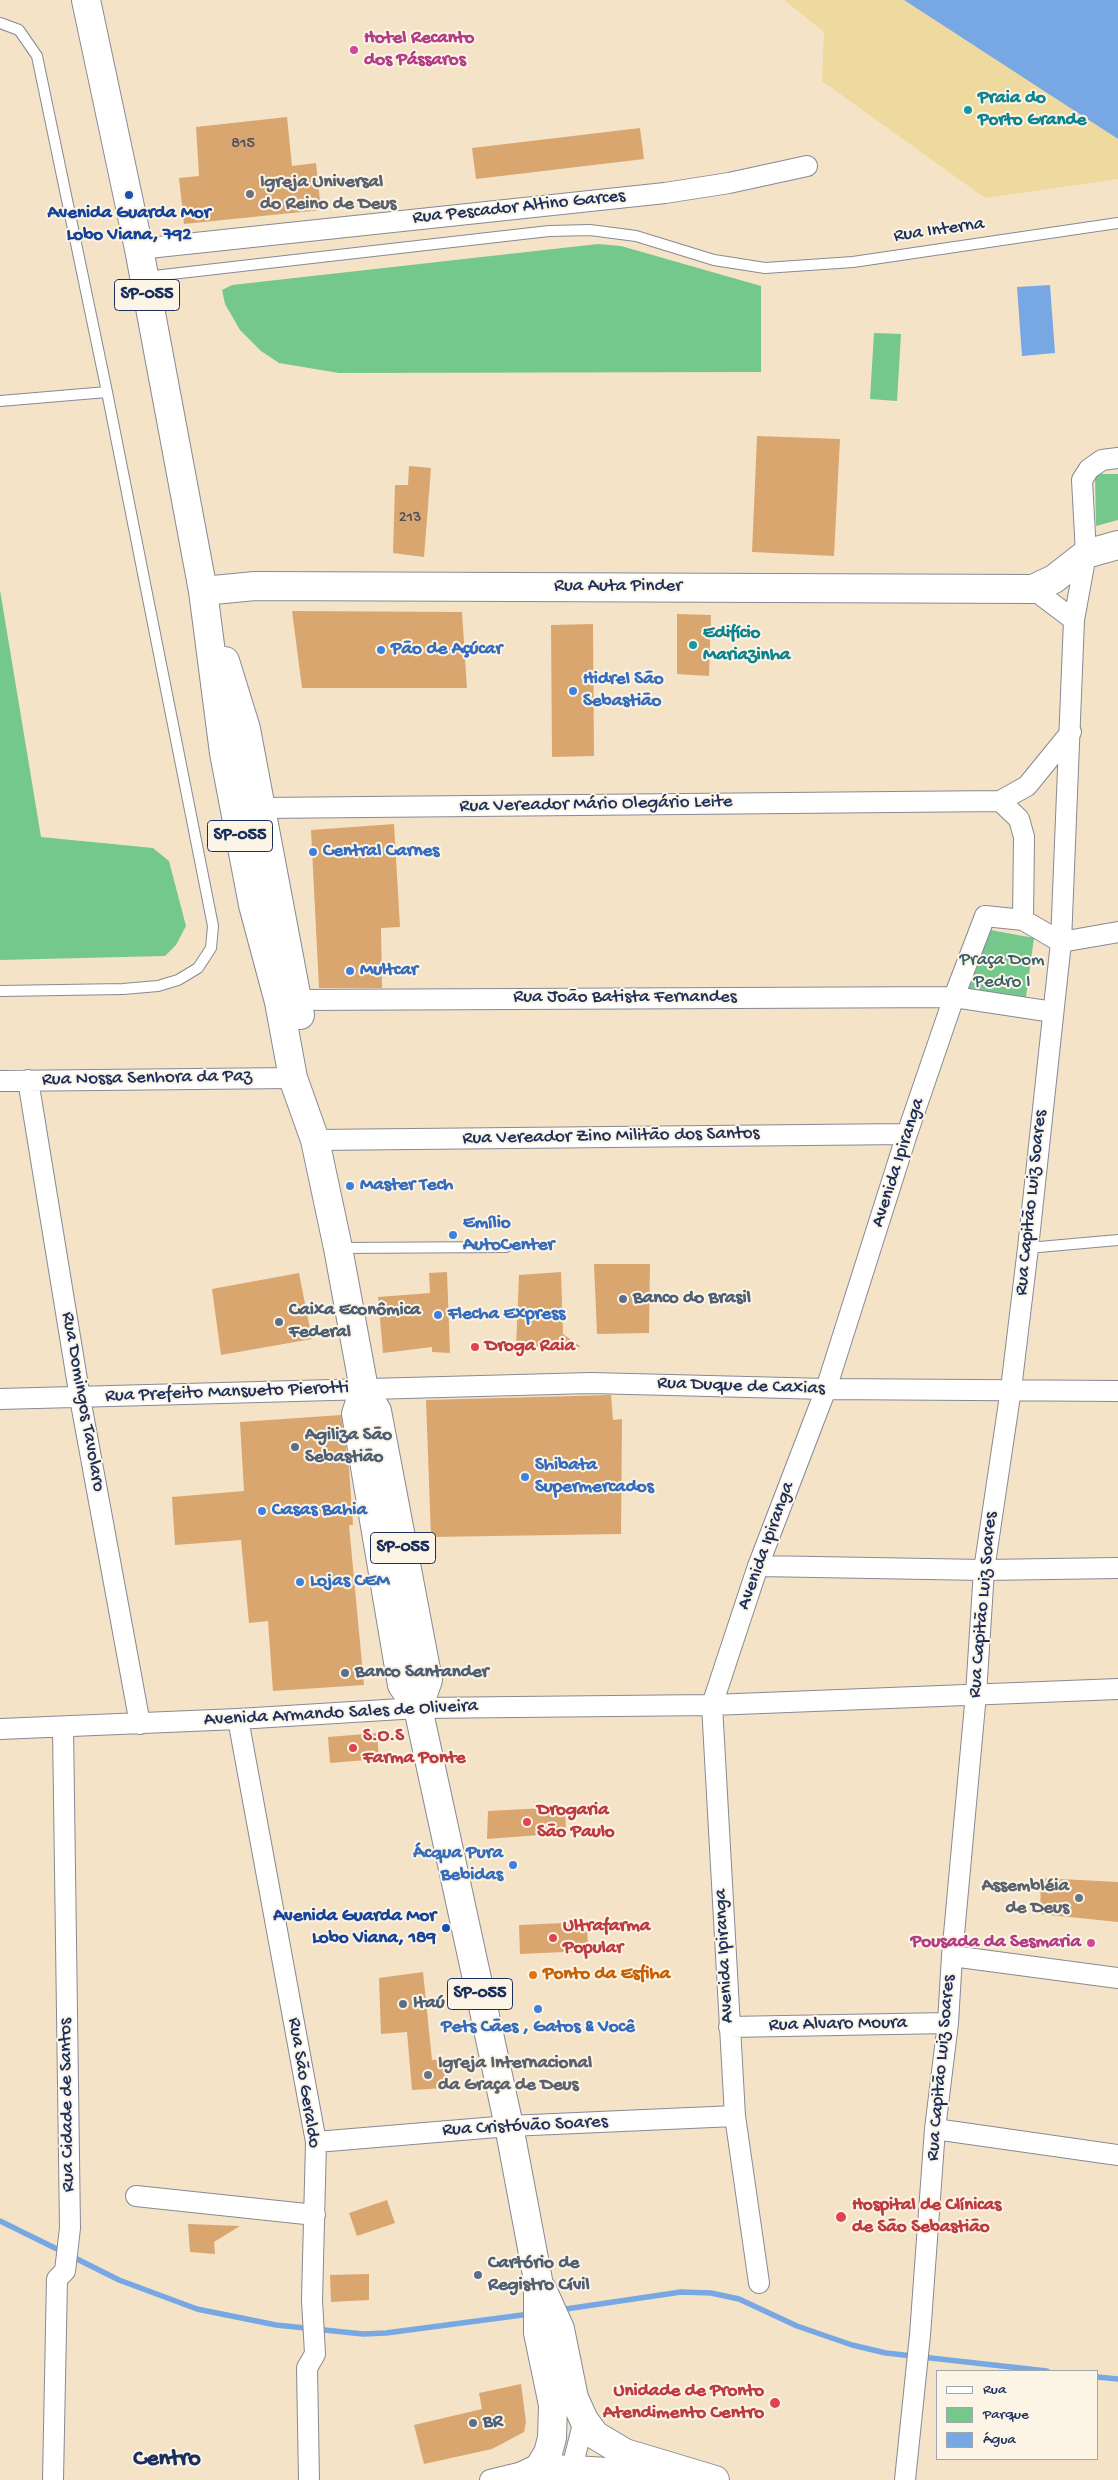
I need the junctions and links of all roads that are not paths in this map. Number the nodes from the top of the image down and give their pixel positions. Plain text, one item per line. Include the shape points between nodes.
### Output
1 (86, 0) edge
2 (0, 23) edge
3 (807, 166) dead end
4 (1118, 223) edge
5 (139, 249) junction
6 (144, 278) junction
7 (107, 392) junction
8 (0, 401) edge
9 (1118, 458) edge
10 (1118, 545) edge
11 (1086, 554) junction
12 (1033, 589) junction
13 (202, 591) junction
14 (1074, 620) junction
15 (1071, 732) junction
16 (224, 753) junction
17 (1000, 801) junction
18 (261, 808) junction
19 (1023, 920) junction
20 (1118, 932) edge
21 (1061, 942) junction
22 (0, 990) edge
23 (954, 997) junction
24 (296, 1000) junction
25 (1053, 1012) junction
26 (293, 1078) junction
27 (28, 1080) junction
28 (0, 1081) edge
29 (907, 1134) junction
30 (315, 1140) junction
31 (1118, 1240) edge
32 (506, 1247) dead end
33 (338, 1248) junction
34 (1028, 1248) junction
35 (826, 1389) junction
36 (1011, 1389) junction
37 (364, 1390) junction
38 (1118, 1391) edge
39 (80, 1398) junction
40 (0, 1399) edge
41 (758, 1566) junction
42 (1118, 1568) edge
43 (984, 1570) junction
44 (1118, 1689) edge
45 (976, 1694) junction
46 (712, 1705) junction
47 (418, 1708) junction
48 (238, 1719) junction
49 (140, 1724) junction
50 (63, 1727) junction
51 (0, 1729) edge
52 (952, 1956) junction
53 (1118, 1978) edge
54 (948, 2023) junction
55 (729, 2027) junction
56 (736, 2116) junction
57 (509, 2126) junction
58 (935, 2129) junction
59 (316, 2142) junction
60 (1118, 2155) edge
61 (136, 2196) dead end
62 (315, 2216) junction
63 (759, 2283) dead end
64 (549, 2331) junction
65 (553, 2405) junction
66 (581, 2432) junction
67 (558, 2474) edge
68 (615, 2476) edge
69 (710, 2479) edge
70 (53, 2480) edge
71 (309, 2480) edge
72 (490, 2480) edge
73 (514, 2480) edge
74 (905, 2480) edge

1 - 5 main road, SP-055
2 - 7 lane via 19,30 37,56
3 - 5 street, Rua Pescador Altino Garces via 664,193
4 - 6 lane, Rua Interna via 854,262 765,268 714,260 636,236 590,230 557,231
5 - 6 main road, SP-055
6 - 13 main road, SP-055
7 - 8 lane
7 - 22 lane via 213,926 211,948 198,968 178,980 158,986
9 - 11 street, Rua Capitão Luiz Soares via 1102,460 1089,468 1082,480
10 - 11 main road
11 - 12 main road via 1054,579
11 - 14 street, Rua Capitão Luiz Soares
12 - 13 main road, Rua Auta Pinder via 255,586
12 - 14 street
13 - 16 main road, SP-055
13 - 18 main road, SP-055 via 246,728
14 - 15 street, Rua Capitão Luiz Soares
15 - 17 street via 1026,786
15 - 21 street, Rua Capitão Luiz Soares
16 - 18 street via 240,794
16 - 26 main road, SP-055
17 - 18 street, Rua Vereador Mário Olegário Leite
17 - 19 street via 1019,819 1024,837
18 - 24 main road, SP-055
19 - 21 street, Avenida Ipiranga
19 - 23 street, Avenida Ipiranga via 985,916
20 - 21 street
21 - 25 street, Rua Capitão Luiz Soares
23 - 24 street, Rua João Batista Fernandes
23 - 25 street, Rua João Batista Fernandes
23 - 29 street, Avenida Ipiranga
24 - 30 main road, SP-055 via 313,1078
25 - 34 street, Rua Capitão Luiz Soares
26 - 27 street, Rua Nossa Senhora da Paz
26 - 30 main road, SP-055
27 - 28 street, Rua Nossa Senhora da Paz
27 - 39 street, Rua Domingos Tavolaro
29 - 30 street, Rua Vereador Zino Militão dos Santos
29 - 35 street, Avenida Ipiranga
30 - 33 main road, SP-055
31 - 34 lane
32 - 33 lane
33 - 37 main road, SP-055
34 - 36 street, Rua Capitão Luiz Soares
35 - 36 street, Rua Duque de Caxias
35 - 37 street, Rua Duque de Caxias via 590,1383
35 - 41 street, Avenida Ipiranga
36 - 38 street, Rua Duque de Caxias
36 - 43 street, Rua Capitão Luiz Soares
37 - 39 street, Rua Prefeito Mansueto Pierotti
37 - 47 main road via 356,1414 357,1424 402,1685
39 - 40 street, Rua Prefeito Mansueto Pierotti
39 - 49 street, Rua Domingos Tavolaro
41 - 43 street
41 - 46 street, Avenida Ipiranga
42 - 43 street
43 - 45 street, Rua Capitão Luiz Soares
44 - 45 street, Avenida Armando Sales de Oliveira
45 - 46 street, Avenida Armando Sales de Oliveira
45 - 52 street, Rua Capitão Luiz Soares
46 - 47 street, Avenida Armando Sales de Oliveira
46 - 55 street, Avenida Ipiranga
47 - 48 street, Avenida Armando Sales de Oliveira
47 - 57 main road, SP-055
48 - 49 street, Avenida Armando Sales de Oliveira
48 - 59 street, Rua São Geraldo
49 - 50 street, Avenida Armando Sales de Oliveira
50 - 51 street, Avenida Armando Sales de Oliveira
50 - 70 street, Rua Cidade de Santos via 70,2228 65,2271 57,2279
52 - 53 street
52 - 54 street, Rua Capitão Luiz Soares
54 - 55 street, Rua Alvaro Moura
54 - 58 street, Rua Capitão Luiz Soares
55 - 56 street, Avenida Ipiranga
56 - 57 street, Rua Cristóvão Soares
56 - 63 street, Avenida Ipiranga
57 - 59 street, Rua Cristóvão Soares
57 - 64 main road, SP-055
58 - 60 street
58 - 74 street, Rua Capitão Luiz Soares via 920,2335
59 - 62 street, Rua São Geraldo
61 - 62 street
62 - 71 street, Rua São Geraldo via 312,2300 315,2354 307,2368
64 - 65 main road, SP-055
64 - 66 main road, SP-055 via 574,2398
65 - 66 main road
65 - 67 main road, SP-055 via 548,2453
66 - 67 street
66 - 68 main road via 585,2452
66 - 69 main road, SP-055 via 595,2435 625,2453
67 - 68 main road, SP-055
67 - 72 street
67 - 73 main road, SP-055
68 - 69 main road, SP-055 via 657,2471

